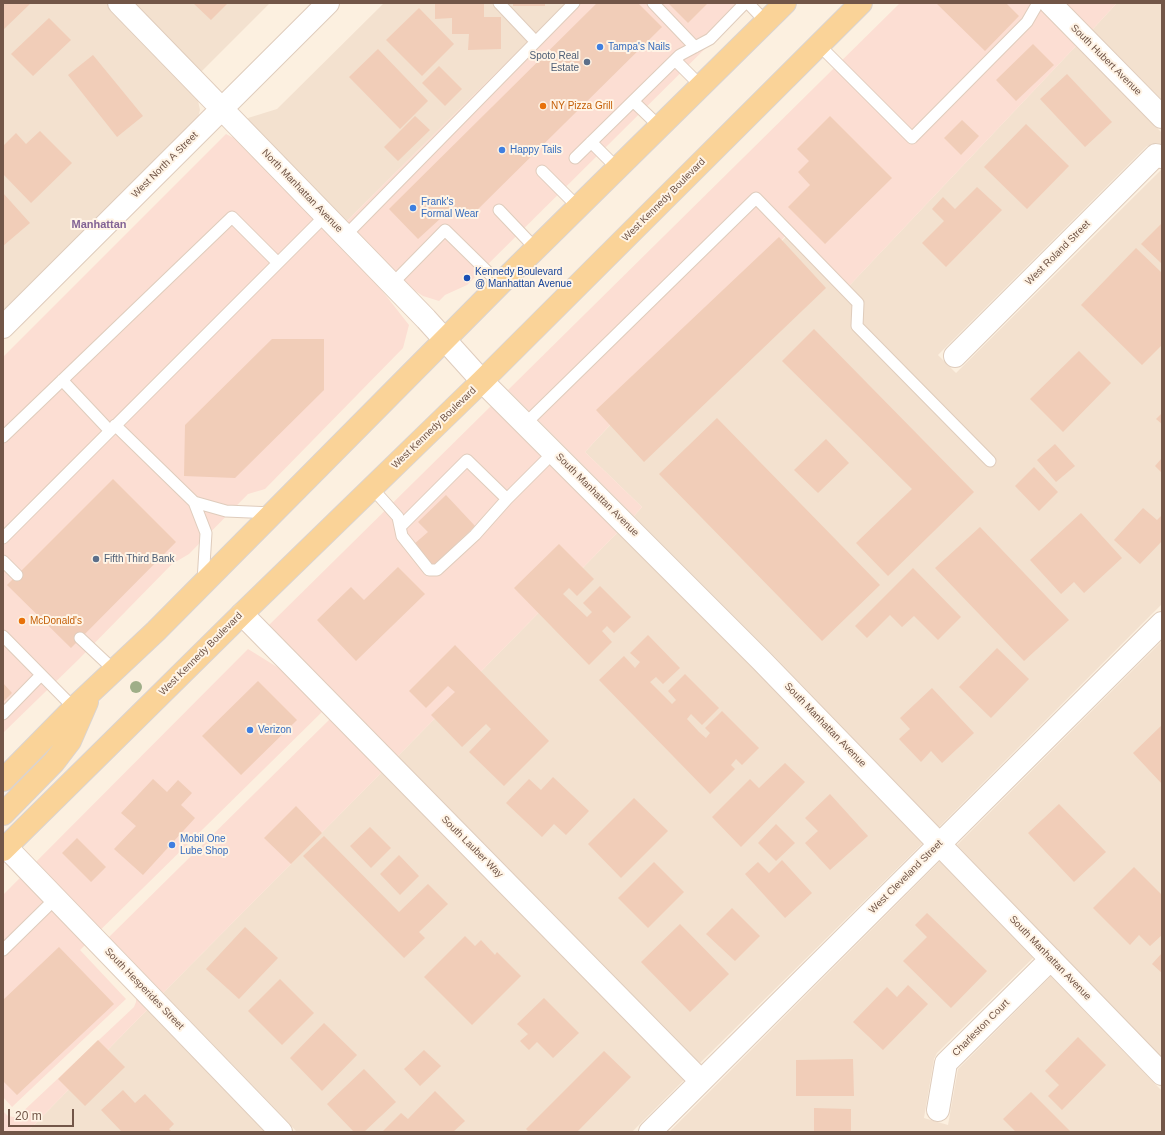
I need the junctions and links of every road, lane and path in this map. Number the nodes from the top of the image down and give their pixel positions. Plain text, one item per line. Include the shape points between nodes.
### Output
1 (119, 3) edge
2 (328, 3) edge
3 (499, 3) edge
4 (574, 3) edge
5 (653, 3) edge
6 (747, 3) edge
7 (785, 3) edge
8 (861, 3) edge
9 (1051, 4) edge
10 (766, 22) junction
11 (536, 41) junction
12 (819, 45) junction
13 (695, 47) junction
14 (675, 60) junction
15 (701, 86) junction
16 (633, 101) junction
17 (221, 109) junction
18 (1162, 116) edge
19 (660, 127) junction
20 (591, 142) junction
21 (1162, 157) edge
22 (576, 158) dead end
23 (617, 168) junction
24 (542, 171) dead end
25 (578, 207) junction
26 (499, 210) dead end
27 (325, 216) junction
28 (345, 236) junction
29 (536, 249) junction
30 (278, 263) junction
31 (392, 284) junction
32 (500, 284) junction
33 (3, 327) edge
34 (445, 339) junction
35 (955, 356) dead end
36 (62, 380) junction
37 (482, 381) junction
38 (525, 424) junction
39 (112, 428) junction
40 (3, 437) edge
41 (554, 452) junction
42 (990, 461) dead end
43 (372, 488) junction
44 (507, 499) junction
45 (194, 502) junction
46 (274, 513) junction
47 (400, 527) junction
48 (3, 538) edge
49 (3, 562) edge
50 (17, 575) dead end
51 (203, 584) junction
52 (242, 614) junction
53 (1162, 623) edge
54 (3, 636) edge
55 (80, 638) dead end
56 (114, 670) junction
57 (41, 675) junction
58 (90, 694) junction
59 (74, 708) junction
60 (3, 714) edge
61 (3, 780) edge
62 (3, 814) edge
63 (940, 844) junction
64 (4, 847) edge
65 (56, 898) junction
66 (3, 950) edge
67 (1051, 959) junction
68 (1162, 1074) edge
69 (701, 1081) junction
70 (938, 1110) dead end
71 (281, 1132) edge
72 (650, 1132) edge

1 - 17 street, North Manhattan Avenue
2 - 17 street, West North A Street
3 - 11 lane
4 - 11 lane
5 - 13 lane
6 - 10 lane
6 - 13 lane via 710,38
7 - 10 main road
8 - 12 main road, West Kennedy Boulevard
9 - 12 lane via 1027,22 912,138
9 - 18 street, South Hubert Avenue
10 - 15 main road
11 - 28 lane
12 - 37 main road, West Kennedy Boulevard
13 - 14 lane
14 - 15 lane
14 - 16 lane
15 - 19 main road
16 - 19 lane
16 - 20 lane
17 - 27 street, North Manhattan Avenue
17 - 33 street, West North A Street
19 - 23 main road
20 - 22 lane
20 - 23 lane
21 - 35 street, West Roland Street via 1156,155
23 - 25 main road
24 - 25 lane
25 - 29 main road
26 - 29 lane
27 - 28 street, North Manhattan Avenue
27 - 30 lane
28 - 31 street, North Manhattan Avenue
29 - 32 main road
30 - 36 lane via 232,217
30 - 39 lane
31 - 32 lane via 445,230
31 - 34 street, North Manhattan Avenue
32 - 34 main road
34 - 37 street, North Manhattan Avenue
34 - 46 main road
36 - 39 lane
36 - 40 lane
37 - 38 street, South Manhattan Avenue
37 - 43 main road, West Kennedy Boulevard
38 - 41 street, South Manhattan Avenue
38 - 42 lane via 756,198 858,303 857,326
39 - 45 lane
39 - 48 lane
41 - 44 lane
41 - 63 street, South Manhattan Avenue
43 - 47 lane via 398,517
43 - 52 main road, West Kennedy Boulevard
44 - 47 lane via 467,460
44 - 47 lane via 437,570 429,570 402,536
45 - 46 lane via 226,511
45 - 51 lane via 206,533
46 - 51 main road
49 - 50 lane
51 - 56 main road
52 - 64 main road, West Kennedy Boulevard
52 - 69 street, South Lauber Way
53 - 63 street, West Cleveland Street
54 - 57 lane
55 - 56 lane
56 - 58 main road
57 - 59 lane
57 - 60 lane
58 - 59 main road
58 - 62 main road via 70,740 54,762
59 - 61 main road
63 - 67 street, South Manhattan Avenue
63 - 69 street, West Cleveland Street
64 - 65 street, South Hesperides Street
65 - 66 lane
65 - 71 street, South Hesperides Street
67 - 68 street, South Manhattan Avenue
67 - 70 street, Charleston Court via 946,1063
69 - 72 street, West Cleveland Street

